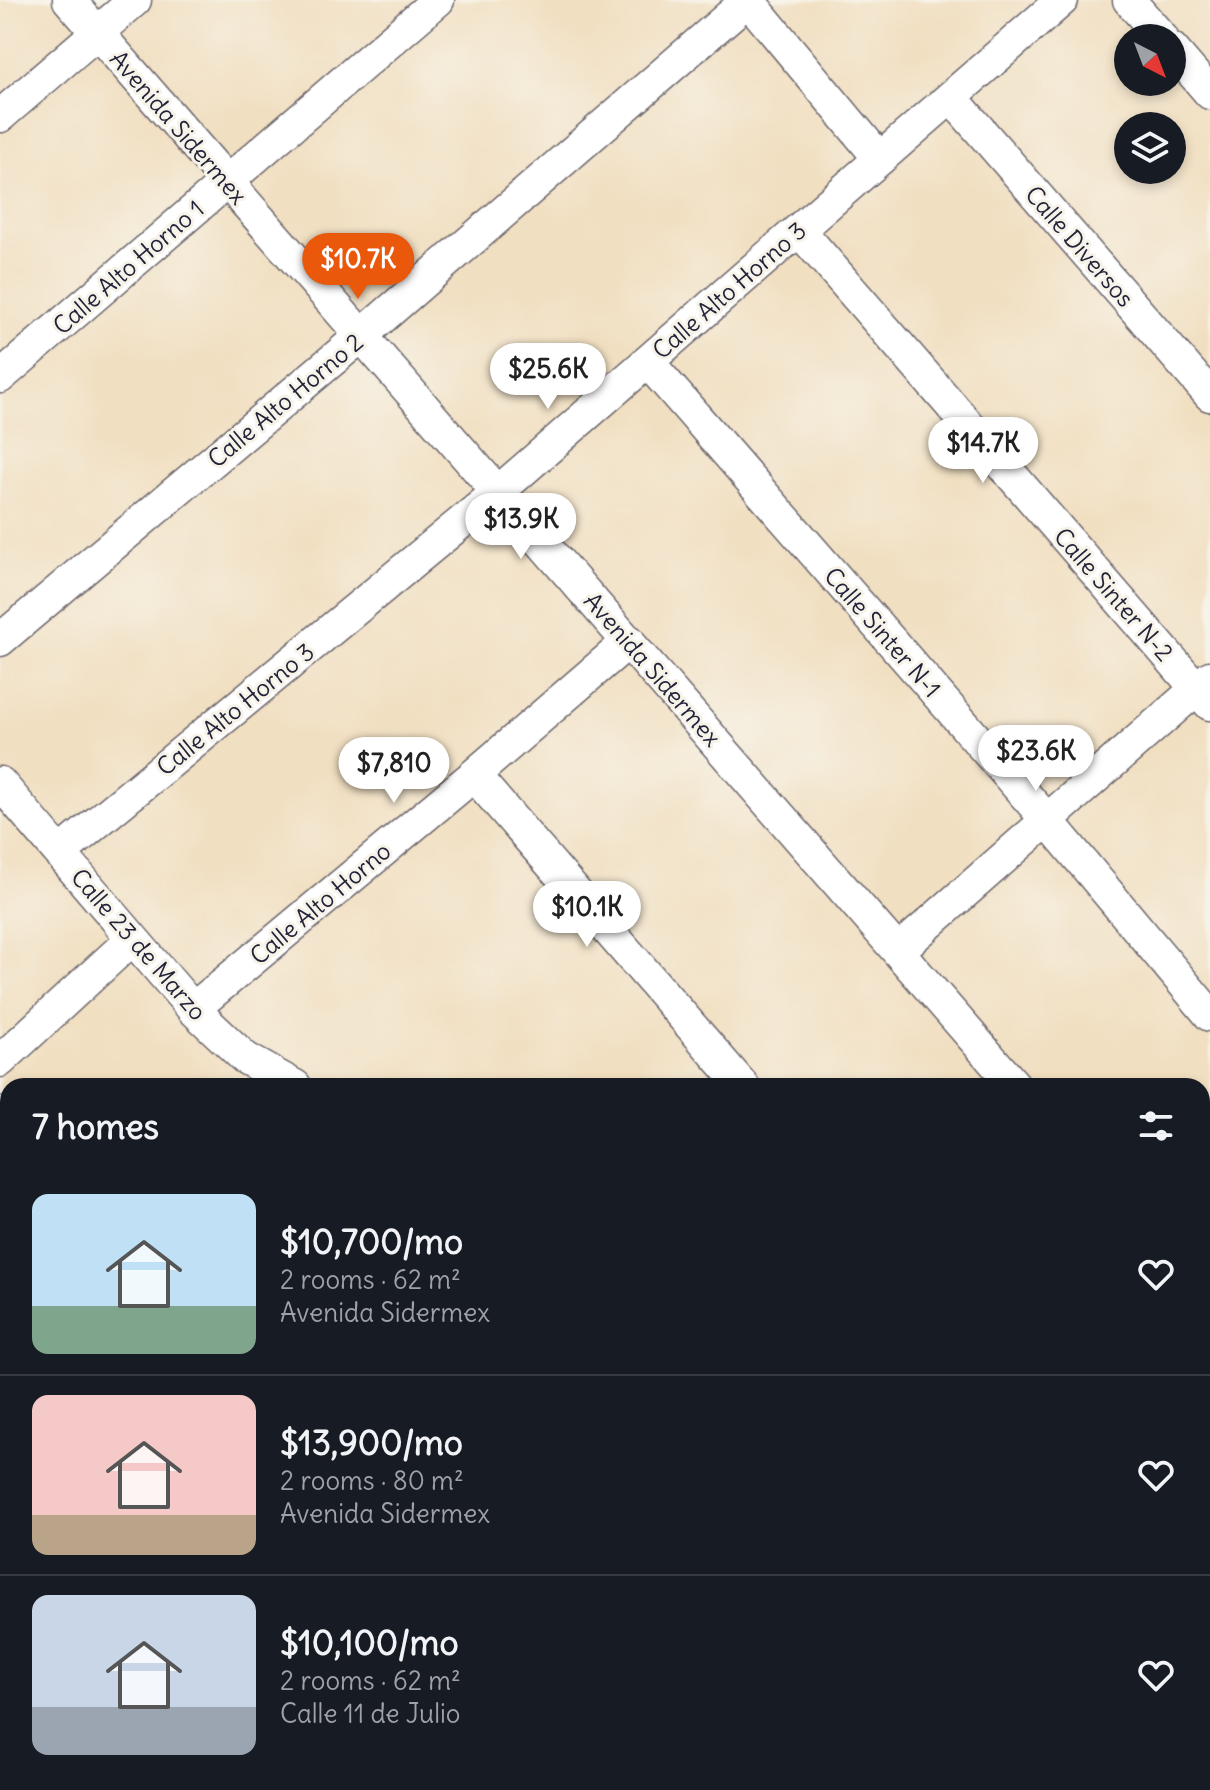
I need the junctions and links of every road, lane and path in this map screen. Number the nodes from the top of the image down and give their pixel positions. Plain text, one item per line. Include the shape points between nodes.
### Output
1 (69, 0) edge
2 (135, 0) edge
3 (438, 0) edge
4 (748, 0) edge
5 (1062, 0) edge
6 (1129, 0) edge
7 (1150, 24) edge
8 (97, 33) junction
9 (1186, 65) edge
10 (1210, 93) edge
11 (951, 97) junction
12 (0, 116) edge
13 (880, 159) junction
14 (227, 181) junction
15 (799, 230) junction
16 (361, 336) junction
17 (648, 362) junction
18 (0, 377) edge
19 (1210, 395) edge
20 (498, 492) junction
21 (0, 640) edge
22 (629, 641) junction
23 (1206, 690) edge
24 (474, 775) junction
25 (4, 795) edge
26 (1047, 820) junction
27 (60, 853) junction
28 (132, 939) junction
29 (899, 950) junction
30 (193, 1009) junction
31 (1210, 1015) edge
32 (0, 1061) edge
33 (281, 1078) edge
34 (736, 1078) edge
35 (1008, 1078) edge

1 - 8 street, Avenida Sidermex
2 - 8 street
3 - 14 street, Calle Alto Horno 1
4 - 13 street
4 - 16 street, Calle Alto Horno 2
5 - 11 street, Calle Alto Horno 3
6 - 7 street
8 - 12 street
8 - 14 street, Avenida Sidermex
9 - 10 street
11 - 13 street, Calle Alto Horno 3
11 - 19 street, Calle Diversos
13 - 15 street, Calle Alto Horno 3
14 - 16 street, Avenida Sidermex
14 - 18 street, Calle Alto Horno 1
15 - 17 street, Calle Alto Horno 3
15 - 23 street, Calle Sinter N-2
16 - 20 street, Avenida Sidermex
16 - 21 street, Calle Alto Horno 2
17 - 20 street, Calle Alto Horno 3
17 - 26 street, Calle Sinter N-1
20 - 22 street, Avenida Sidermex
20 - 27 street, Calle Alto Horno 3
22 - 24 street, Calle Alto Horno
22 - 29 street, Avenida Sidermex
23 - 26 street
24 - 30 street, Calle Alto Horno
24 - 34 street
25 - 27 street, Calle 23 de Marzo
26 - 29 street
26 - 31 street, Calle Sinter N-1
27 - 28 street, Calle 23 de Marzo
28 - 30 street, Calle 23 de Marzo
28 - 32 street
29 - 35 street, Avenida Sidermex
30 - 33 street, Calle 23 de Marzo via 245,1058

